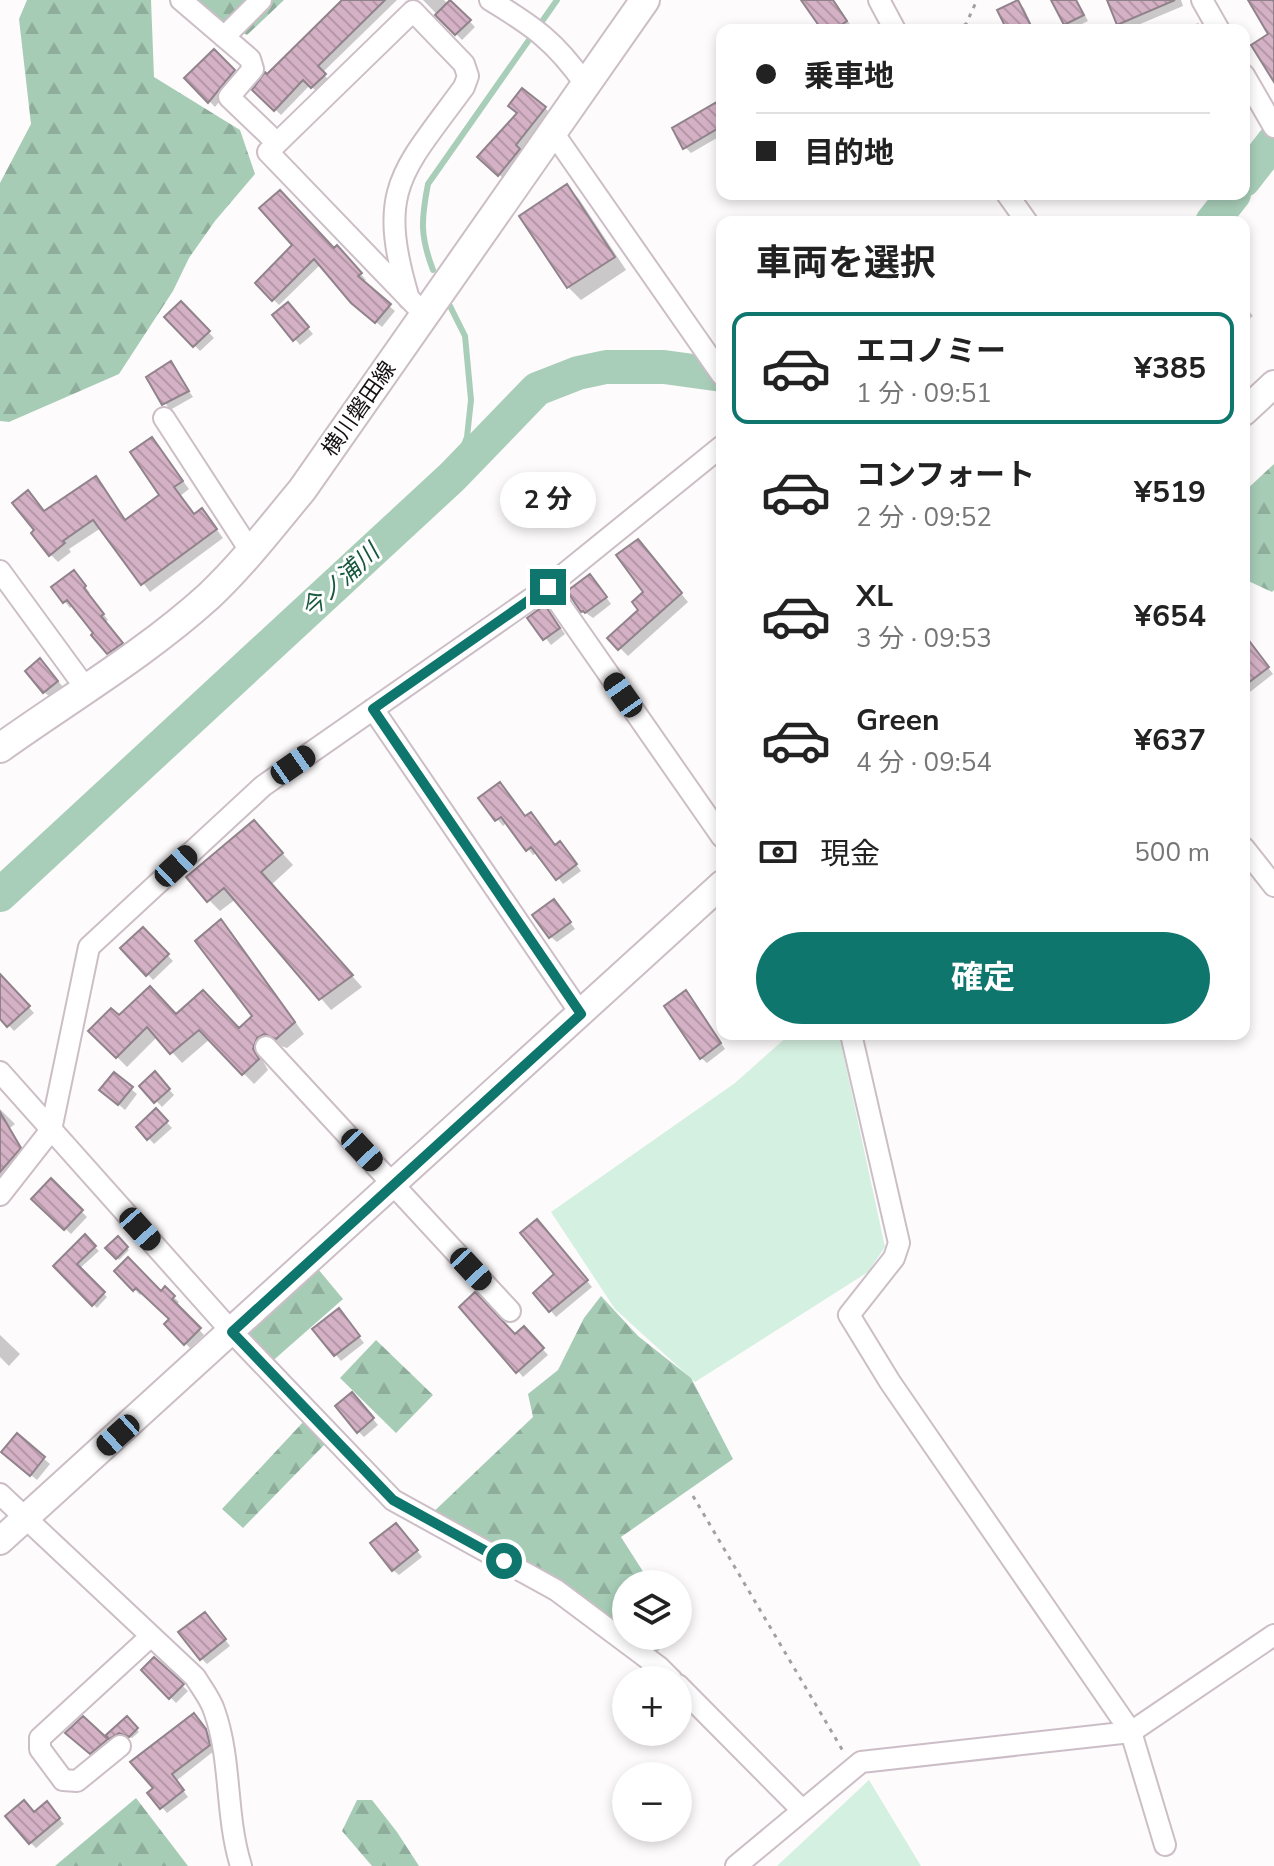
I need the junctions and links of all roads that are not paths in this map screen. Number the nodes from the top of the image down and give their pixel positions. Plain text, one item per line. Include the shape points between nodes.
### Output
1 (181, 0) edge
2 (261, 0) edge
3 (490, 0) edge
4 (645, 0) edge
5 (879, 0) edge
6 (1202, 0) edge
7 (892, 24) edge
8 (1216, 24) edge
9 (224, 37) junction
10 (585, 84) junction
11 (1250, 84) edge
12 (1272, 119) edge
13 (552, 131) junction
14 (277, 143) junction
15 (417, 306) junction
16 (716, 367) edge
17 (1274, 384) edge
18 (1250, 406) edge
19 (164, 418) dead end
20 (716, 451) edge
21 (251, 552) junction
22 (0, 571) edge
23 (548, 587) junction
24 (87, 690) junction
25 (373, 709) junction
26 (0, 748) edge
27 (716, 828) edge
28 (1250, 856) edge
29 (1274, 886) edge
30 (716, 890) edge
31 (581, 1014) junction
32 (852, 1040) edge
33 (266, 1047) dead end
34 (0, 1072) edge
35 (51, 1130) junction
36 (394, 1184) junction
37 (0, 1195) edge
38 (510, 1311) dead end
39 (232, 1332) junction
40 (0, 1494) edge
41 (27, 1517) junction
42 (0, 1541) edge
43 (1274, 1635) edge
44 (151, 1636) junction
45 (658, 1666) edge
46 (692, 1699) edge
47 (1131, 1732) junction
48 (120, 1746) dead end
49 (802, 1810) junction
50 (1165, 1845) dead end
51 (241, 1866) edge
52 (736, 1866) edge

1 - 9 street
2 - 9 street
3 - 10 street via 551,40
4 - 10 main road, 横川磐田線
5 - 7 street
6 - 8 street
9 - 14 street via 250,59 253,69 229,97
10 - 13 main road, 横川磐田線
11 - 12 street
13 - 15 main road, 横川磐田線
13 - 16 street
14 - 15 street via 268,152
14 - 15 street via 413,11 464,64 464,87 408,163 397,191 397,257
15 - 21 main road, 横川磐田線 via 302,490
17 - 18 street
19 - 21 street
20 - 23 street
21 - 24 main road, 横川磐田線 via 190,612
22 - 24 street
23 - 25 street
23 - 27 street
24 - 26 main road, 横川磐田線
25 - 31 street
25 - 35 street via 263,786 89,947
28 - 29 street
30 - 31 street
31 - 36 street
32 - 47 street via 899,1243 894,1258 849,1315
33 - 36 street
34 - 35 street
35 - 37 street
35 - 39 street
36 - 38 street
36 - 39 street
39 - 41 street
39 - 45 street via 393,1500 556,1590
40 - 41 street
41 - 42 street
41 - 44 street
43 - 47 street
44 - 48 street via 40,1738 40,1749 63,1780 77,1781
44 - 51 street via 195,1677 213,1706 224,1744
46 - 49 street
47 - 49 street via 861,1762
47 - 50 street
49 - 52 street

